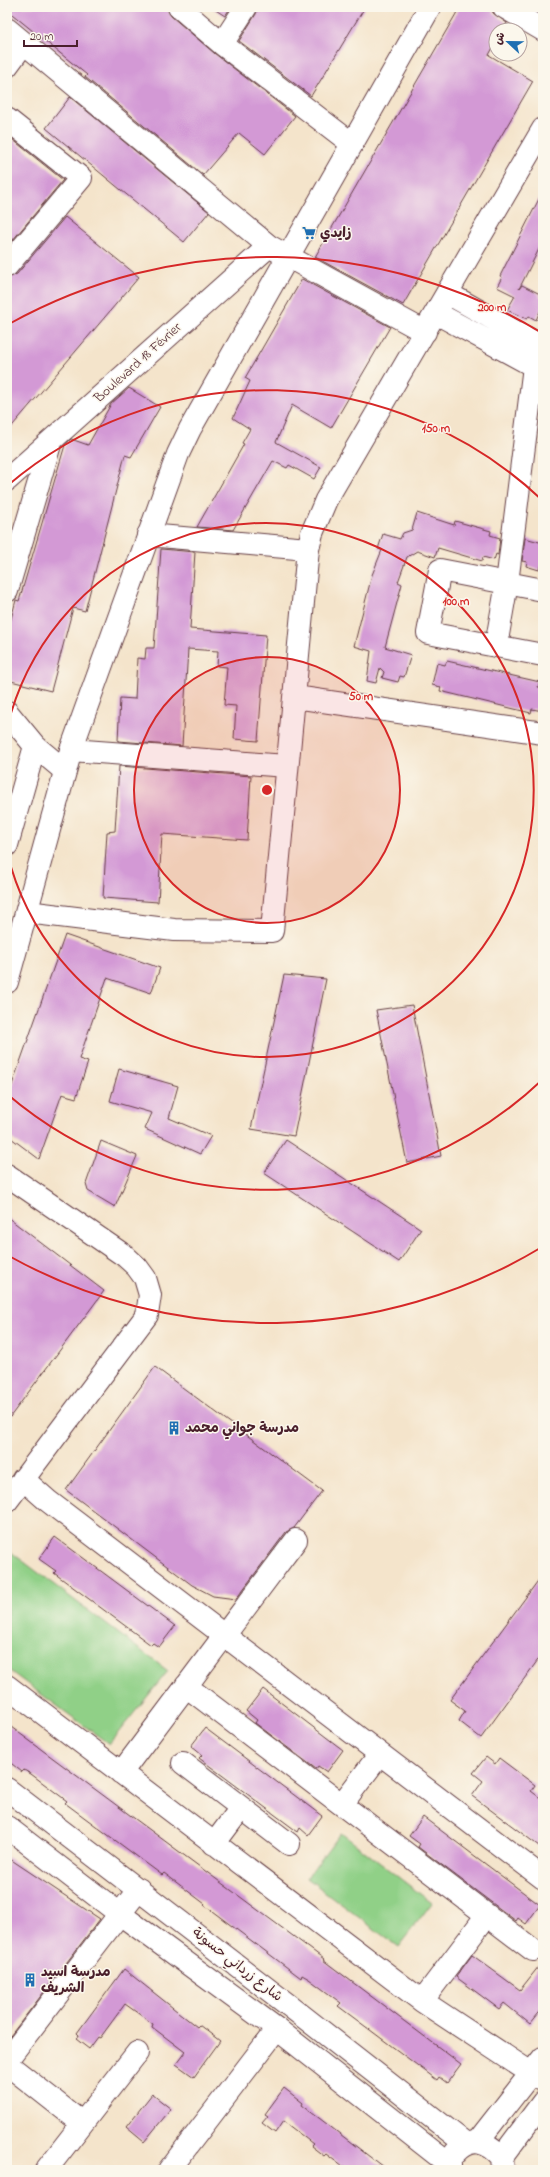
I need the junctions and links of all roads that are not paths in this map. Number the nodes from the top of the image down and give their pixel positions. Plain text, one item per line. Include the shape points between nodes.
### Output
1 (179, 7) edge
2 (246, 7) edge
3 (430, 7) edge
4 (504, 7) edge
5 (7, 29) edge
6 (543, 30) edge
7 (24, 43) junction
8 (222, 44) junction
9 (7, 66) edge
10 (7, 119) edge
11 (543, 129) edge
12 (351, 143) junction
13 (269, 246) junction
14 (288, 257) junction
15 (7, 266) edge
16 (447, 293) junction
17 (436, 313) junction
18 (425, 332) junction
19 (541, 358) edge
20 (51, 441) junction
21 (7, 480) edge
22 (148, 535) junction
23 (308, 549) junction
24 (507, 583) junction
25 (543, 590) edge
26 (7, 591) edge
27 (496, 646) junction
28 (543, 655) edge
29 (295, 697) junction
30 (7, 712) edge
31 (543, 733) edge
32 (35, 746) junction
33 (71, 750) junction
34 (287, 766) junction
35 (65, 771) junction
36 (7, 845) edge
37 (27, 912) junction
38 (7, 982) edge
39 (7, 1175) edge
40 (23, 1479) junction
41 (7, 1501) edge
42 (296, 1540) dead end
43 (225, 1635) junction
44 (7, 1686) edge
45 (186, 1686) junction
46 (380, 1754) junction
47 (183, 1763) dead end
48 (121, 1773) junction
49 (7, 1789) edge
50 (342, 1804) junction
51 (241, 1808) junction
52 (7, 1826) edge
53 (214, 1844) junction
54 (289, 1844) dead end
55 (543, 1878) edge
56 (139, 1889) junction
57 (120, 1914) junction
58 (487, 1915) junction
59 (533, 1950) dead end
60 (422, 2001) junction
61 (277, 2029) junction
62 (137, 2053) dead end
63 (7, 2060) edge
64 (7, 2064) edge
65 (539, 2071) edge
66 (543, 2102) edge
67 (82, 2123) junction
68 (472, 2143) junction
69 (504, 2165) edge
70 (450, 2168) edge
71 (46, 2170) edge
72 (168, 2170) edge

1 - 8 street
2 - 8 street
3 - 12 street
4 - 6 street
5 - 7 street
7 - 9 street
7 - 13 street
8 - 12 street
10 - 15 street via 80,178
11 - 16 street
12 - 14 street
13 - 14 street
13 - 20 street, Boulevard 18 Février
14 - 18 street
14 - 22 street via 190,429
16 - 17 street
16 - 19 street
17 - 18 street
17 - 19 street
18 - 23 street via 326,500
19 - 24 street
20 - 21 street, Boulevard 18 Février
20 - 26 street
22 - 23 street
22 - 33 street
23 - 29 street
24 - 25 street
24 - 27 street
24 - 27 street via 440,570 428,633
27 - 28 street
29 - 31 street
29 - 34 street
30 - 32 street
32 - 35 street
32 - 36 street
33 - 34 street
33 - 35 street
34 - 37 street via 272,931 174,930
35 - 37 street
37 - 38 street
39 - 40 street via 125,1256 145,1278 150,1295 147,1315
40 - 41 street
40 - 43 street via 48,1501
42 - 43 street
43 - 45 street
43 - 46 street
44 - 48 street
45 - 48 street
45 - 50 street
46 - 50 street
46 - 55 street
47 - 51 street
48 - 53 street
49 - 56 street, شارع زرداني حسونة
50 - 58 street
51 - 53 street
51 - 54 street
52 - 57 street, شارع زرداني حسونة
53 - 60 street
56 - 57 street
56 - 68 street, شارع زرداني حسونة
57 - 61 street, شارع زرداني حسونة
57 - 63 street
58 - 59 street
58 - 60 street
60 - 65 street
61 - 70 street, شارع زرداني حسونة
61 - 72 street
62 - 67 street
64 - 67 street
65 - 68 street
66 - 69 street
67 - 71 street
68 - 69 street, شارع زرداني حسونة via 494,2148
68 - 70 street via 455,2152

